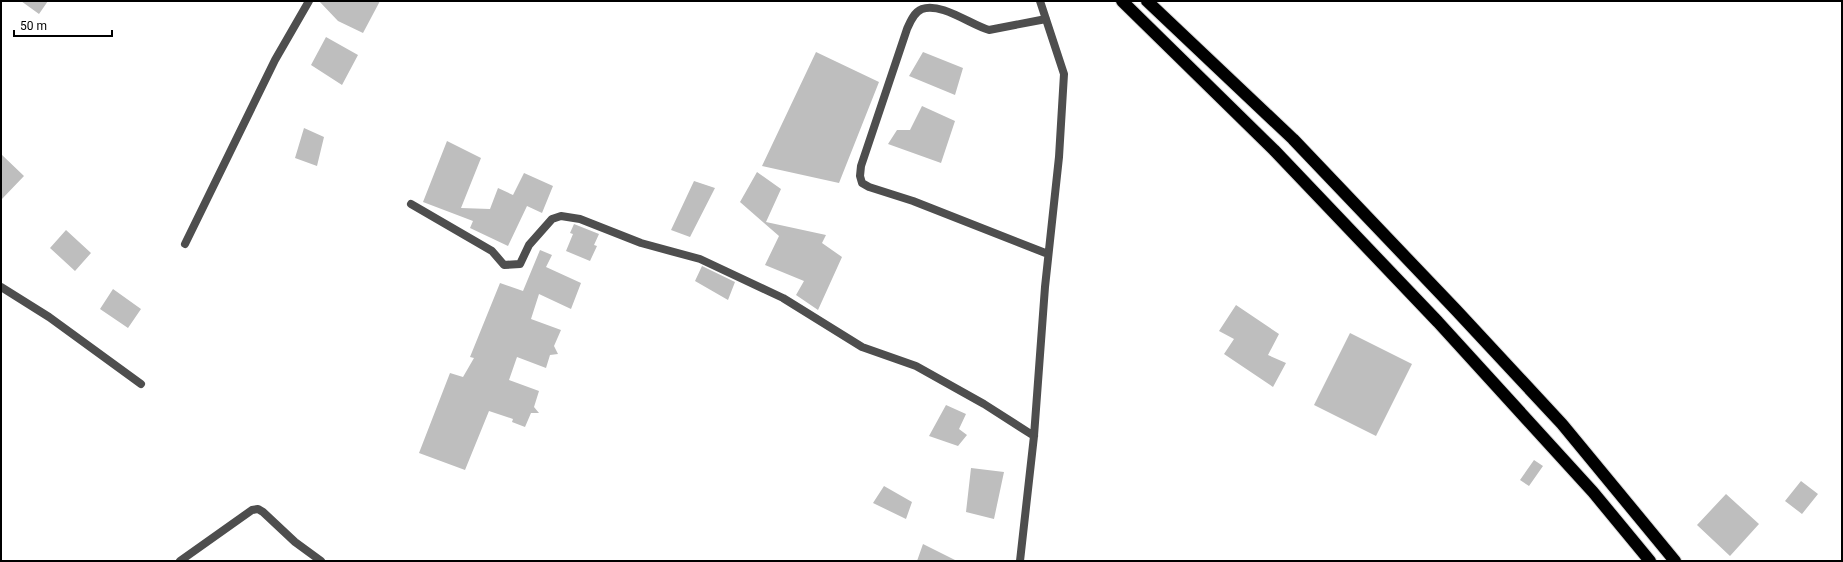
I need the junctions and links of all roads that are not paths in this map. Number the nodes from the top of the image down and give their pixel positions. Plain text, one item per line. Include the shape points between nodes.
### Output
1 (309, 1) edge
2 (1040, 1) edge
3 (1122, 1) edge
4 (1147, 1) edge
5 (1046, 19) junction
6 (411, 204) dead end
7 (185, 244) dead end
8 (1048, 254) junction
9 (1, 287) edge
10 (141, 384) dead end
11 (1034, 436) junction
12 (180, 561) edge
13 (321, 561) edge
14 (1020, 561) edge
15 (1650, 561) edge
16 (1675, 561) edge

1 - 7 street via 275,60
2 - 5 street
3 - 15 highway via 1274,150 1438,322 1593,492
4 - 16 highway via 1293,138 1456,310 1562,424
5 - 8 street via 1064,74 1059,158
5 - 8 street via 989,30 980,28 955,14 934,8 921,9 907,29 861,166 860,176 862,183 869,187 913,201
6 - 11 street via 492,251 504,265 520,264 529,245 552,219 561,216 580,219 641,242 700,259 783,298 862,347 916,366 984,404
8 - 11 street
9 - 10 street via 49,317
11 - 14 street
12 - 13 street via 252,510 258,509

